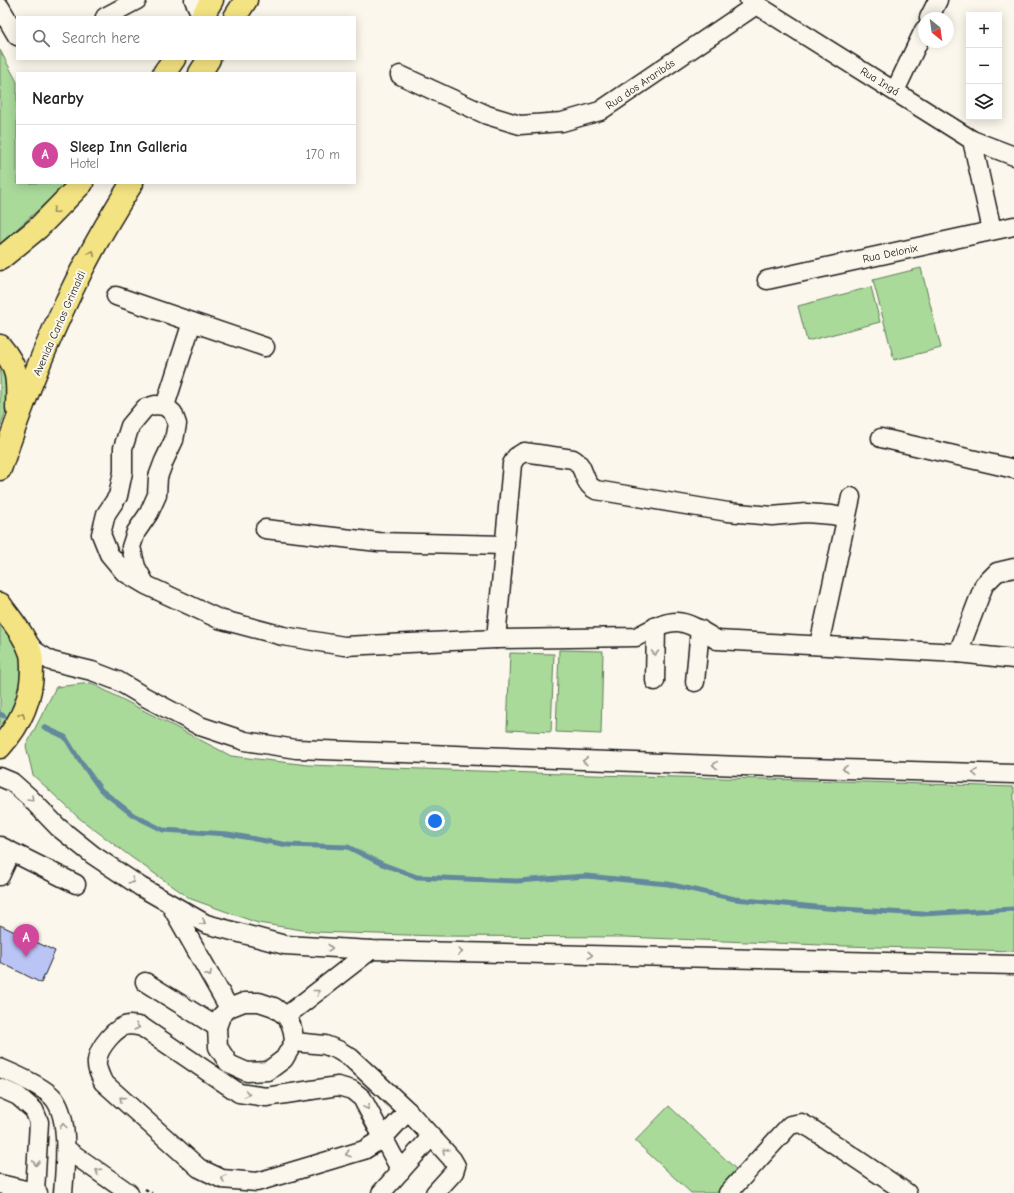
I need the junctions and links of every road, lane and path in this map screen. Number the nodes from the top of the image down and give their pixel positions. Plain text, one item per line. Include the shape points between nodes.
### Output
1 (137, 0) edge
2 (194, 0) edge
3 (212, 0) edge
4 (246, 0) edge
5 (938, 0) edge
6 (752, 2) edge
7 (0, 6) edge
8 (932, 12) edge
9 (107, 16) edge
10 (202, 16) edge
11 (203, 16) edge
12 (236, 16) edge
13 (16, 34) edge
14 (918, 43) edge
15 (173, 60) edge
16 (208, 60) edge
17 (165, 72) edge
18 (201, 72) edge
19 (400, 75) dead end
20 (895, 91) junction
21 (972, 140) junction
22 (1014, 156) edge
23 (81, 184) edge
24 (131, 184) edge
25 (1014, 226) edge
26 (992, 230) junction
27 (0, 259) edge
28 (766, 280) dead end
29 (116, 296) dead end
30 (192, 322) junction
31 (0, 346) edge
32 (265, 347) dead end
33 (165, 406) junction
34 (16, 421) junction
35 (881, 438) dead end
36 (0, 469) edge
37 (1014, 469) edge
38 (851, 497) dead end
39 (846, 518) junction
40 (266, 529) dead end
41 (505, 545) junction
42 (1014, 568) edge
43 (146, 585) junction
44 (0, 604) edge
45 (656, 626) junction
46 (700, 629) junction
47 (496, 639) junction
48 (26, 640) junction
49 (819, 645) junction
50 (958, 654) junction
51 (1014, 659) edge
52 (655, 680) dead end
53 (695, 682) dead end
54 (0, 747) edge
55 (1014, 774) edge
56 (0, 777) edge
57 (6, 849) edge
58 (0, 876) edge
59 (76, 884) dead end
60 (169, 903) junction
61 (371, 950) junction
62 (1014, 965) edge
63 (145, 982) dead end
64 (229, 1008) junction
65 (286, 1016) junction
66 (217, 1027) junction
67 (294, 1042) junction
68 (0, 1068) edge
69 (0, 1088) edge
70 (408, 1111) junction
71 (431, 1137) junction
72 (383, 1138) junction
73 (66, 1149) junction
74 (401, 1171) junction
75 (0, 1184) edge
76 (36, 1192) edge
77 (63, 1193) edge
78 (129, 1193) edge
79 (381, 1193) edge
80 (435, 1193) edge
81 (728, 1193) edge
82 (907, 1193) edge

1 - 9 street
2 - 10 street
3 - 11 main road
4 - 12 main road
5 - 8 street
6 - 19 street, Rua dos Araribás via 600,111 562,122 520,125 486,115
6 - 20 street, Rua Ingá
7 - 13 street
14 - 20 street
15 - 17 main road
16 - 18 main road
20 - 21 street, Rua Ingá
21 - 22 street, Rua Ingá
21 - 26 street
23 -> 27 main road via 38,228
34 -> 24 main road, Avenida Carlos Grimaldi via 70,294 111,216
25 - 26 street, Rua Delonix
26 - 28 street, Rua Delonix
29 - 30 street
30 - 32 street
30 - 33 street
31 - 34 main road via 11,362 18,383
33 - 43 street via 173,413 176,424 174,440 158,477 157,495 136,532 131,547 136,567
33 - 43 street via 145,408 130,426 123,448 123,472 118,496 106,514 101,534 109,554 124,572
34 - 36 main road, Avenida Carlos Grimaldi
35 - 37 street
38 - 39 street
39 - 41 street via 806,513 772,516 728,512 596,490 590,487 579,462 524,452 516,457 512,464
39 - 49 street
40 - 41 street via 378,542
41 - 47 street
42 - 50 street via 997,572 984,585
43 - 47 street via 219,619 283,636 344,646
44 - 48 main road
45 - 46 street via 677,622
45 - 47 street via 636,637
45 -> 52 street
46 - 49 street via 717,640
46 - 53 street
54 -> 48 main road via 21,718 29,698 32,656
55 -> 48 street via 296,749 245,741 200,726 118,681 92,671 51,661
49 - 50 street
50 - 51 street
56 -> 60 street via 12,782 58,827 93,855
57 - 58 street
57 - 59 street
60 -> 61 street via 206,924 285,945
60 -> 64 street
61 -> 62 street
65 -> 61 street
63 - 66 street
64 - 65 street via 244,1002 259,1002 274,1007
64 - 66 street via 221,1016
65 - 67 street
66 - 67 street via 218,1047 229,1064 247,1072 268,1071 284,1059
67 - 70 street via 325,1045 338,1050 351,1058
73 -> 68 street via 62,1114 55,1099 45,1090
69 -> 76 street via 18,1096 34,1110 39,1122
70 - 71 street
70 - 72 street
71 - 74 street
80 -> 71 street via 454,1172 456,1166
72 -> 72 street via 364,1150 257,1182 222,1179 199,1168 103,1082 97,1060 105,1042 119,1028 130,1025 142,1027 239,1093 266,1097 338,1086 352,1090 362,1098
72 - 74 street
73 - 77 street
78 -> 73 street
74 - 79 street
75 - 76 street
81 - 82 street via 790,1125 801,1123

